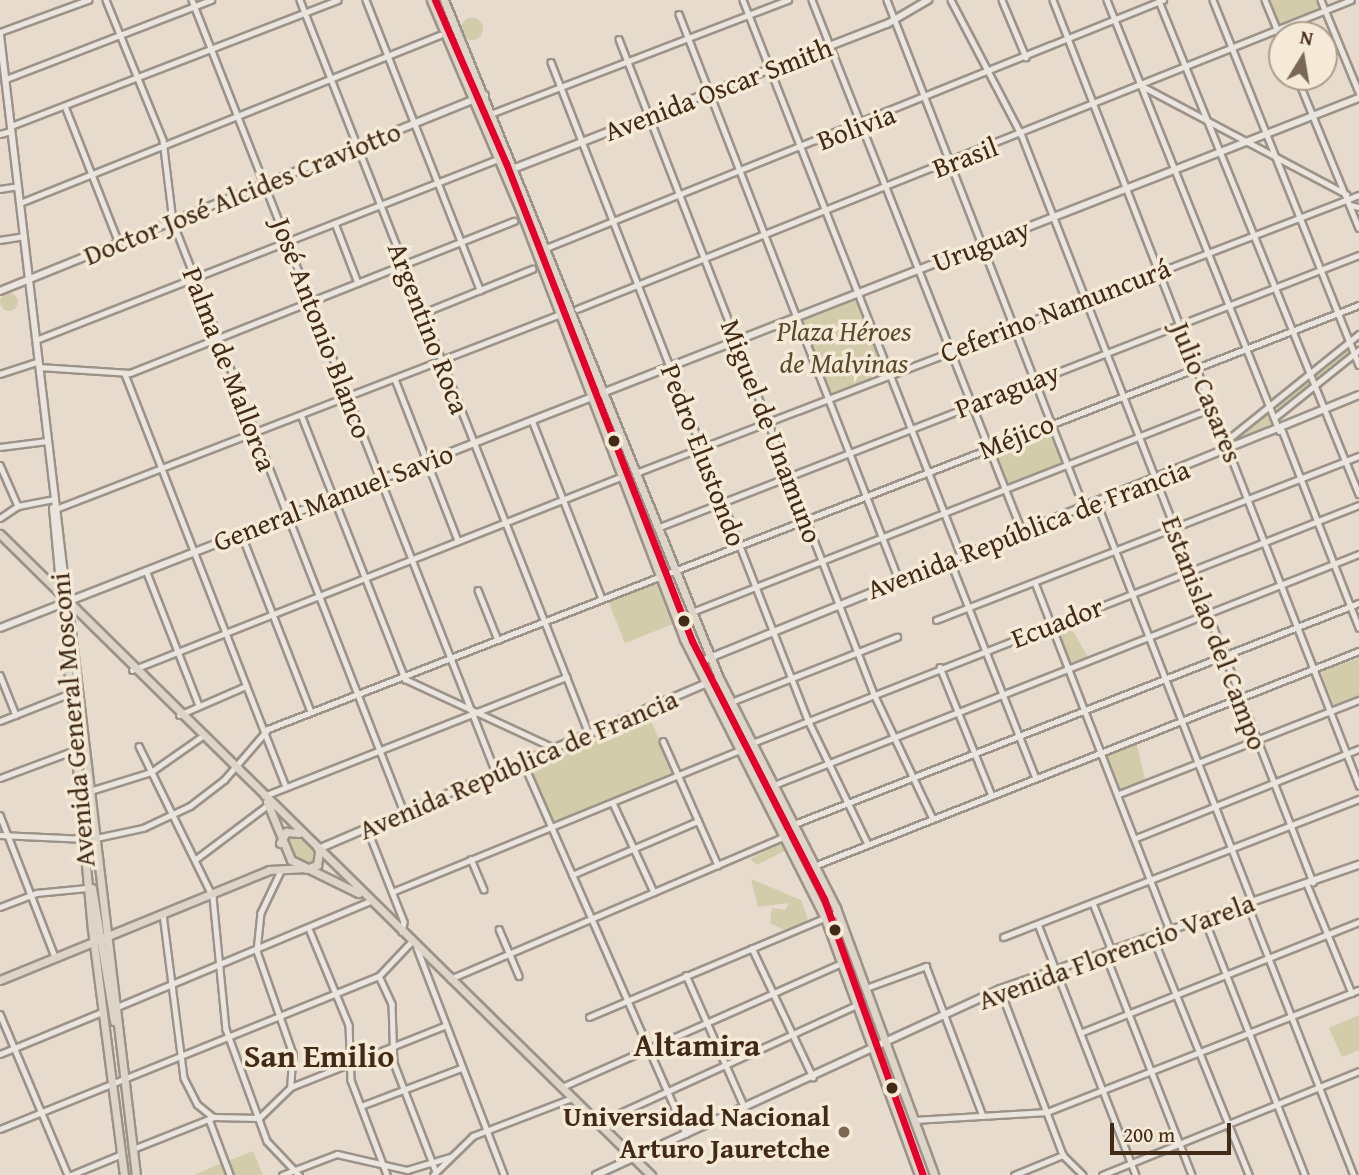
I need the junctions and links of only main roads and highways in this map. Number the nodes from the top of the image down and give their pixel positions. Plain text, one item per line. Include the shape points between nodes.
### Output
1 (431, 0) edge
2 (444, 0) edge
3 (928, 0) edge
4 (0, 33) edge
5 (2, 71) edge
6 (476, 74) junction
7 (466, 78) junction
8 (485, 95) junction
9 (1359, 98) edge
10 (475, 99) junction
11 (486, 127) junction
12 (509, 170) junction
13 (29, 279) junction
14 (0, 291) edge
15 (602, 391) junction
16 (1359, 395) edge
17 (590, 396) junction
18 (0, 534) edge
19 (64, 602) junction
20 (0, 628) edge
21 (710, 655) junction
22 (697, 663) junction
23 (719, 678) junction
24 (709, 682) junction
25 (266, 800) junction
26 (299, 833) junction
27 (91, 838) junction
28 (280, 845) junction
29 (317, 851) junction
30 (1359, 865) edge
31 (304, 869) junction
32 (269, 870) junction
33 (370, 901) junction
34 (101, 939) junction
35 (0, 980) edge
36 (878, 1046) junction
37 (124, 1069) junction
38 (634, 1158) junction
39 (124, 1175) edge
40 (136, 1175) edge
41 (596, 1175) edge
42 (650, 1175) edge
43 (919, 1175) edge
44 (934, 1175) edge

1 - 7 main road
2 - 6 main road
3 - 12 main road, Avenida Oscar Smith via 894,21
4 - 5 main road, Avenida General Mosconi
5 - 13 main road, Avenida General Mosconi
6 - 7 main road
6 - 8 main road
7 - 10 main road
8 - 10 main road, Doctor José Alcides Craviotto
8 - 12 main road
9 - 15 main road, Uruguay
10 - 11 main road
10 - 13 main road, Doctor José Alcides Craviotto
11 - 12 main road
11 - 12 main road via 499,159
12 - 15 main road via 546,248
12 - 17 main road
13 - 14 main road, Doctor José Alcides Craviotto
13 - 19 main road, Avenida General Mosconi
15 - 17 main road, General Manuel Savio
15 - 21 main road
16 - 21 main road, Avenida República de Francia via 1326,413
17 - 19 main road, General Manuel Savio
17 - 22 main road
18 - 19 main road
19 - 20 main road, General Manuel Savio
19 - 25 main road
19 - 27 main road, Avenida General Mosconi
19 - 27 main road, Avenida General Mosconi
21 - 22 main road, Avenida República de Francia
21 - 23 main road
22 - 24 main road
23 - 24 main road, Avenida República de Francia
23 - 36 main road via 837,913 866,988
24 - 29 main road, Avenida República de Francia
24 - 36 main road via 825,918 857,1005
25 - 26 main road
25 - 28 main road
26 - 28 main road via 286,832
26 - 29 main road
27 - 34 main road
27 - 34 main road, Avenida General Mosconi via 88,888
28 - 31 main road
28 - 32 main road
29 - 31 main road via 317,865
29 - 33 main road
30 - 36 main road, Avenida Florencio Varela via 1000,989
31 - 32 main road
31 - 33 main road
32 - 34 main road
33 - 38 main road
34 - 35 main road
34 - 37 main road
34 - 37 main road via 117,1007
34 - 39 main road via 102,1012
36 - 38 main road, Avenida Florencio Varela
36 - 43 main road
36 - 44 main road
37 - 40 main road
38 - 41 main road, Avenida Florencio Varela
38 - 42 main road

